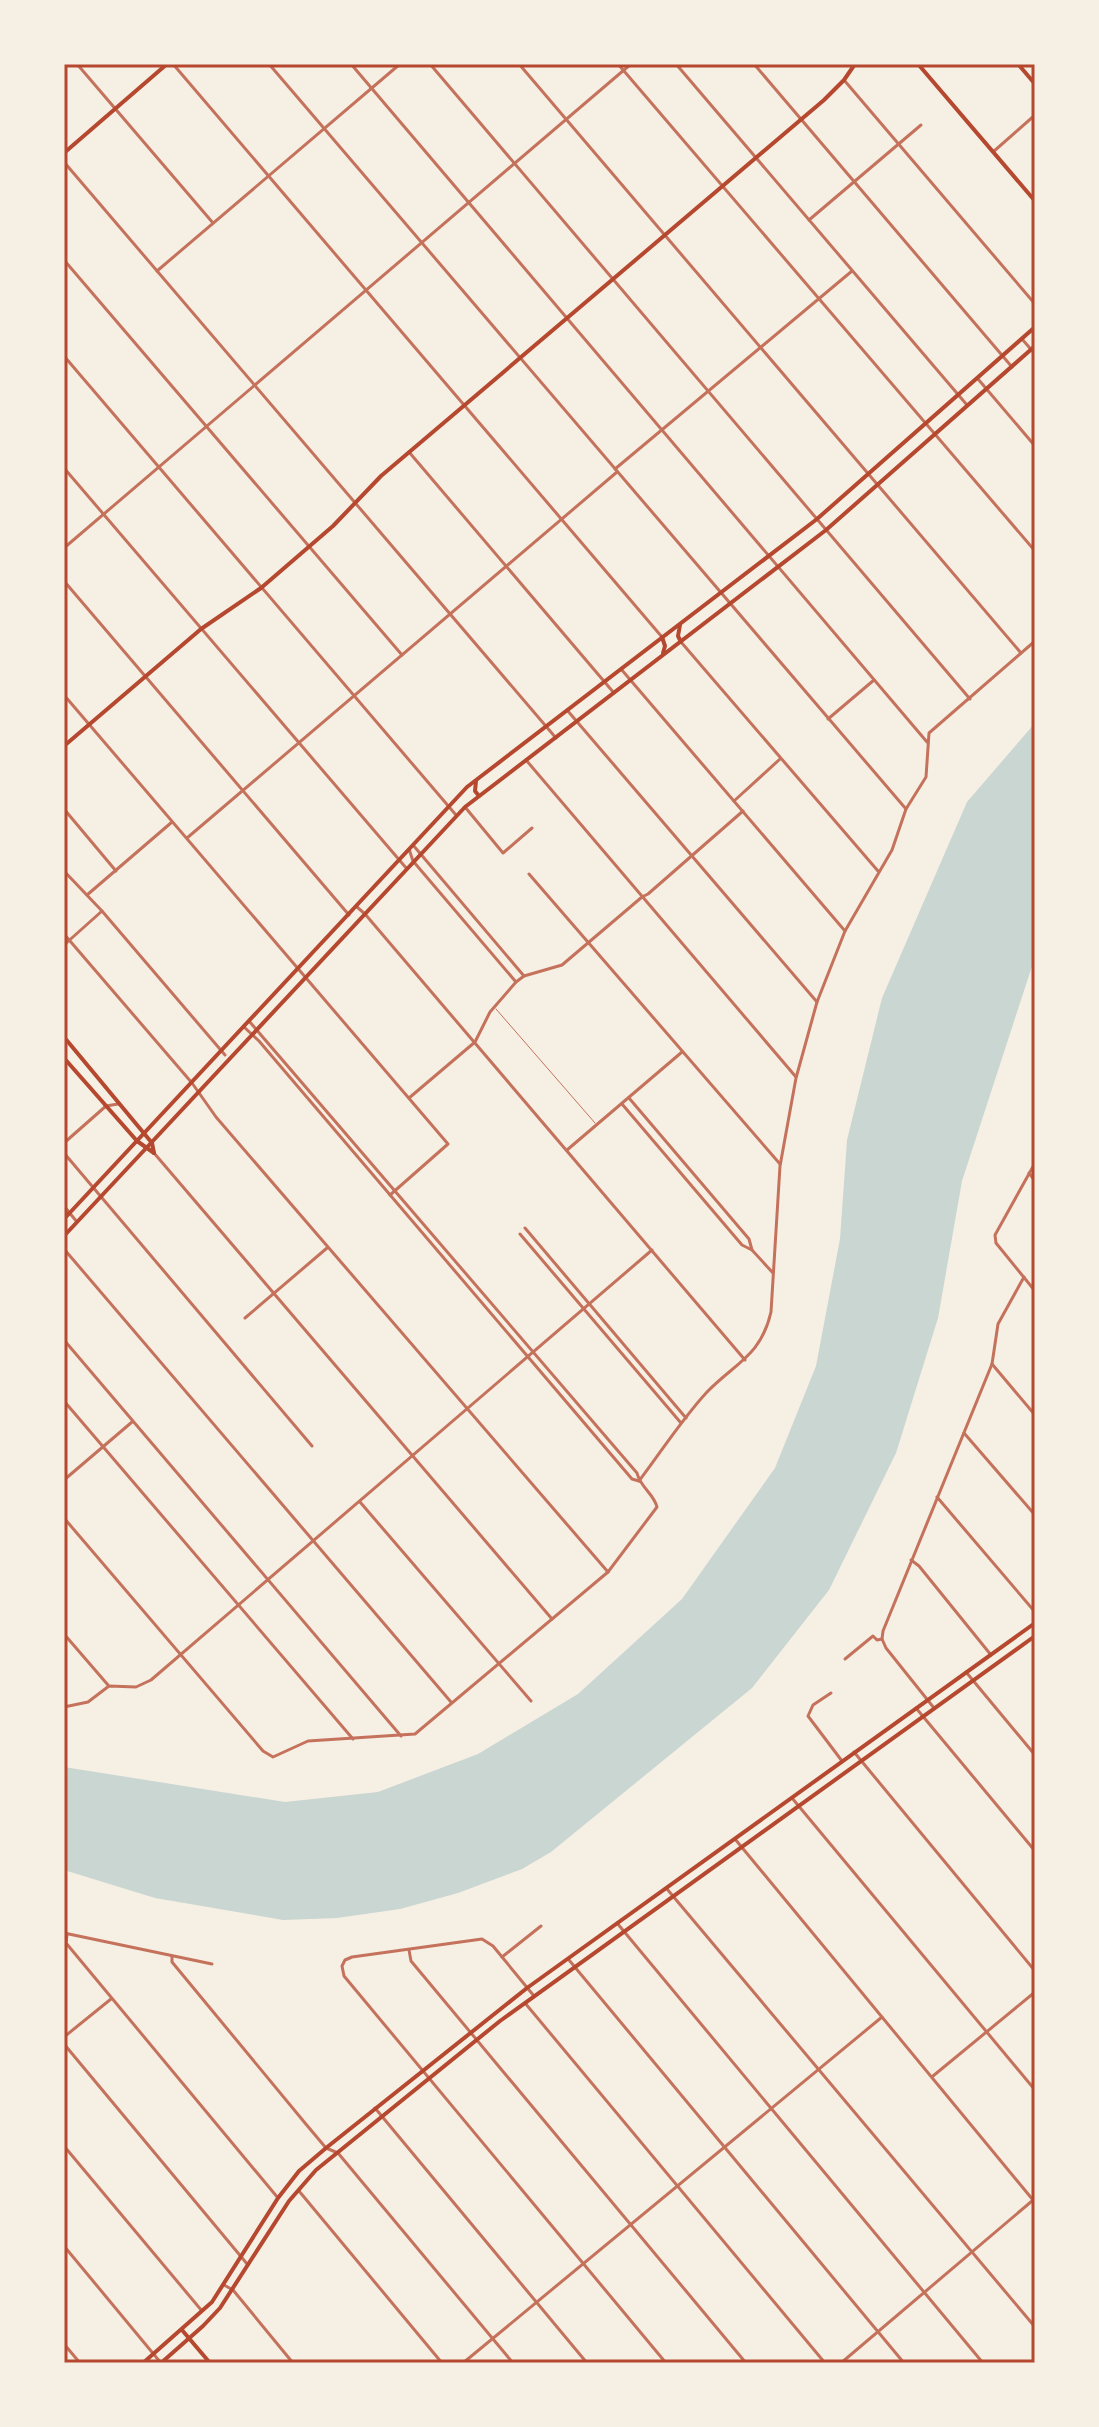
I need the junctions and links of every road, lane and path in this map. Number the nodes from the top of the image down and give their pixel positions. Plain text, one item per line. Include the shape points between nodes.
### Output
1 (77, 64) edge
2 (170, 64) edge
3 (269, 64) edge
4 (351, 64) edge
5 (400, 64) edge
6 (430, 64) edge
7 (519, 64) edge
8 (618, 64) edge
9 (631, 64) edge
10 (676, 64) edge
11 (754, 64) edge
12 (855, 64) edge
13 (918, 64) edge
14 (1018, 64) edge
15 (623, 71) junction
16 (844, 80) junction
17 (1035, 84) edge
18 (371, 88) junction
19 (115, 108) junction
20 (1035, 115) edge
21 (566, 119) junction
22 (801, 119) junction
23 (921, 125) dead end
24 (324, 129) junction
25 (899, 144) junction
26 (993, 152) junction
27 (64, 153) edge
28 (755, 158) junction
29 (64, 162) edge
30 (515, 164) junction
31 (269, 176) junction
32 (854, 182) junction
33 (722, 186) junction
34 (1035, 201) edge
35 (468, 203) junction
36 (809, 220) junction
37 (213, 223) junction
38 (665, 235) junction
39 (422, 243) junction
40 (64, 260) edge
41 (157, 271) junction
42 (852, 271) junction
43 (613, 279) junction
44 (366, 290) junction
45 (819, 300) junction
46 (1035, 304) edge
47 (568, 317) junction
48 (1035, 327) edge
49 (1022, 338) junction
50 (762, 348) junction
51 (1034, 350) edge
52 (1002, 355) junction
53 (64, 356) edge
54 (520, 358) junction
55 (1012, 367) junction
56 (977, 378) junction
57 (255, 385) junction
58 (986, 389) junction
59 (710, 391) junction
60 (958, 395) junction
61 (464, 405) junction
62 (967, 406) junction
63 (925, 424) junction
64 (206, 427) junction
65 (662, 430) junction
66 (936, 434) junction
67 (1035, 446) edge
68 (409, 452) junction
69 (159, 467) junction
70 (64, 468) edge
71 (616, 471) junction
72 (870, 475) junction
73 (879, 486) junction
74 (355, 502) junction
75 (104, 515) junction
76 (561, 519) junction
77 (817, 519) junction
78 (826, 530) junction
79 (309, 547) junction
80 (64, 548) edge
81 (1035, 551) edge
82 (770, 555) junction
83 (779, 566) junction
84 (506, 567) junction
85 (64, 581) edge
86 (261, 588) junction
87 (720, 593) junction
88 (730, 604) junction
89 (450, 614) junction
90 (681, 623) junction
91 (201, 629) junction
92 (662, 637) junction
93 (1035, 641) edge
94 (681, 642) junction
95 (1021, 653) junction
96 (402, 655) junction
97 (662, 656) junction
98 (621, 669) junction
99 (146, 676) junction
100 (630, 680) junction
101 (874, 680) junction
102 (604, 682) junction
103 (614, 693) junction
104 (64, 695) edge
105 (354, 696) junction
106 (970, 699) junction
107 (567, 710) junction
108 (828, 719) junction
109 (577, 722) junction
110 (89, 725) junction
111 (546, 726) junction
112 (556, 738) junction
113 (927, 742) junction
114 (298, 743) junction
115 (64, 746) edge
116 (780, 759) junction
117 (526, 760) junction
118 (477, 779) junction
119 (242, 790) junction
120 (479, 796) junction
121 (734, 801) junction
122 (449, 806) junction
123 (465, 807) junction
124 (64, 809) edge
125 (906, 809) junction
126 (743, 811) junction
127 (456, 815) junction
128 (172, 822) junction
129 (532, 828) dead end
130 (186, 838) junction
131 (411, 847) junction
132 (420, 854) junction
133 (692, 857) junction
134 (399, 859) junction
135 (413, 861) junction
136 (407, 869) junction
137 (64, 871) edge
138 (116, 871) junction
139 (878, 871) junction
140 (529, 874) dead end
141 (86, 896) junction
142 (642, 897) junction
143 (356, 907) junction
144 (102, 911) junction
145 (365, 914) junction
146 (349, 915) junction
147 (845, 931) junction
148 (64, 934) edge
149 (69, 940) junction
150 (589, 943) junction
151 (64, 945) edge
152 (298, 969) junction
153 (524, 976) junction
154 (306, 977) junction
155 (516, 982) junction
156 (817, 1002) junction
157 (494, 1008) junction
158 (249, 1021) junction
159 (244, 1027) junction
160 (257, 1029) junction
161 (252, 1035) junction
162 (64, 1037) edge
163 (475, 1042) junction
164 (682, 1052) junction
165 (225, 1055) junction
166 (64, 1058) edge
167 (796, 1078) junction
168 (192, 1083) junction
169 (197, 1094) junction
170 (409, 1098) junction
171 (629, 1098) junction
172 (119, 1103) junction
173 (622, 1104) junction
174 (106, 1106) junction
175 (597, 1125) junction
176 (144, 1134) junction
177 (137, 1141) junction
178 (64, 1143) edge
179 (152, 1143) junction
180 (145, 1149) junction
181 (567, 1150) junction
182 (64, 1153) edge
183 (154, 1153) junction
184 (1035, 1163) edge
185 (780, 1166) junction
186 (1029, 1173) junction
187 (1035, 1181) edge
188 (94, 1187) junction
189 (395, 1190) junction
190 (390, 1195) junction
191 (101, 1198) junction
192 (64, 1206) edge
193 (70, 1213) junction
194 (64, 1219) edge
195 (77, 1222) junction
196 (525, 1228) dead end
197 (520, 1234) dead end
198 (64, 1236) edge
199 (329, 1247) junction
200 (64, 1249) edge
201 (652, 1250) junction
202 (752, 1250) junction
203 (773, 1273) junction
204 (1024, 1277) junction
205 (1035, 1291) edge
206 (273, 1294) junction
207 (590, 1304) junction
208 (584, 1309) junction
209 (245, 1318) dead end
210 (64, 1340) edge
211 (534, 1352) junction
212 (528, 1357) junction
213 (745, 1360) junction
214 (992, 1364) junction
215 (64, 1401) edge
216 (468, 1409) junction
217 (1035, 1415) edge
218 (686, 1418) junction
219 (132, 1422) junction
220 (681, 1424) junction
221 (964, 1433) junction
222 (312, 1446) dead end
223 (103, 1447) junction
224 (412, 1457) junction
225 (64, 1480) edge
226 (639, 1481) junction
227 (937, 1497) junction
228 (360, 1502) junction
229 (1035, 1515) edge
230 (64, 1518) edge
231 (314, 1541) junction
232 (910, 1560) junction
233 (608, 1572) junction
234 (267, 1581) junction
235 (239, 1605) junction
236 (1035, 1612) edge
237 (552, 1619) junction
238 (1035, 1623) edge
239 (64, 1634) edge
240 (1033, 1637) edge
241 (882, 1639) junction
242 (1035, 1644) edge
243 (181, 1655) junction
244 (991, 1655) junction
245 (845, 1659) dead end
246 (498, 1662) junction
247 (966, 1672) junction
248 (973, 1680) junction
249 (109, 1686) junction
250 (831, 1693) dead end
251 (927, 1699) junction
252 (531, 1701) dead end
253 (452, 1703) junction
254 (64, 1707) edge
255 (916, 1708) junction
256 (934, 1708) junction
257 (923, 1716) junction
258 (401, 1736) junction
259 (353, 1739) junction
260 (854, 1752) junction
261 (1035, 1755) edge
262 (842, 1761) junction
263 (861, 1761) junction
264 (849, 1770) junction
265 (792, 1798) junction
266 (799, 1806) junction
267 (734, 1839) junction
268 (741, 1847) junction
269 (1035, 1851) edge
270 (666, 1888) junction
271 (674, 1895) junction
272 (617, 1923) junction
273 (541, 1926) dead end
274 (624, 1931) junction
275 (66, 1933) edge
276 (409, 1950) junction
277 (172, 1957) junction
278 (502, 1957) junction
279 (568, 1959) junction
280 (212, 1964) dead end
281 (574, 1967) junction
282 (1035, 1971) edge
283 (527, 1988) junction
284 (1035, 1992) edge
285 (534, 1996) junction
286 (112, 1998) junction
287 (525, 2003) junction
288 (882, 2017) junction
289 (470, 2032) junction
290 (987, 2032) junction
291 (64, 2037) edge
292 (477, 2040) junction
293 (64, 2044) edge
294 (820, 2069) junction
295 (423, 2070) junction
296 (932, 2077) junction
297 (429, 2079) junction
298 (1035, 2090) edge
299 (375, 2108) junction
300 (772, 2109) junction
301 (382, 2117) junction
302 (64, 2146) edge
303 (326, 2148) junction
304 (725, 2148) junction
305 (338, 2153) junction
306 (678, 2187) junction
307 (297, 2189) junction
308 (278, 2198) junction
309 (1034, 2199) edge
310 (631, 2225) junction
311 (64, 2246) edge
312 (973, 2253) junction
313 (241, 2257) junction
314 (584, 2264) junction
315 (248, 2265) junction
316 (224, 2285) junction
317 (233, 2290) junction
318 (924, 2293) junction
319 (537, 2302) junction
320 (202, 2311) junction
321 (1035, 2327) edge
322 (182, 2330) junction
323 (878, 2332) junction
324 (189, 2339) junction
325 (493, 2339) junction
326 (64, 2344) edge
327 (154, 2353) junction
328 (80, 2363) edge
329 (143, 2363) edge
330 (161, 2363) edge
331 (210, 2363) edge
332 (293, 2363) edge
333 (442, 2363) edge
334 (463, 2363) edge
335 (513, 2363) edge
336 (587, 2363) edge
337 (666, 2363) edge
338 (746, 2363) edge
339 (825, 2363) edge
340 (841, 2363) edge
341 (904, 2363) edge
342 (983, 2363) edge

1 - 19 street
2 - 19 main road
2 - 31 street
3 - 24 street
4 - 18 street
5 - 18 street
6 - 30 street
7 - 21 street
8 - 15 street
9 - 15 street
10 - 28 street
11 - 22 street
12 - 16 main road
13 - 26 main road
14 - 17 main road
15 - 21 street
15 - 33 street
16 - 22 main road
16 - 25 street
18 - 24 street
18 - 35 street
19 - 27 main road
19 - 37 street
20 - 26 street
21 - 30 street
21 - 38 street
22 - 28 main road
22 - 32 street
23 - 25 street
24 - 31 street
24 - 39 street
25 - 32 street
25 - 46 street
26 - 34 main road
28 - 33 main road
28 - 36 street
29 - 41 street
30 - 35 street
30 - 43 street
31 - 37 street
31 - 44 street
32 - 36 street
32 - 52 street
33 - 38 main road
33 - 45 street
35 - 39 street
35 - 47 street
36 - 42 street
37 - 41 street
38 - 43 main road
38 - 50 street
39 - 44 street
39 - 54 street
40 - 64 street
41 - 57 street
42 - 45 street
42 - 60 street
43 - 47 main road
43 - 59 street
44 - 57 street
44 - 61 street
45 - 50 street
45 - 63 street
47 - 54 main road
47 - 65 street
48 - 49 main road
49 - 51 street
49 - 52 main road
50 - 59 street
50 - 72 street
51 - 55 main road
52 - 55 street
52 - 56 main road
53 - 69 street
54 - 61 main road
54 - 71 street
55 - 58 main road
56 - 58 street
56 - 60 main road
57 - 64 street
57 - 74 street
58 - 62 main road
58 - 67 street
59 - 65 street
59 - 77 street
60 - 62 street
60 - 63 main road
61 - 68 main road
61 - 76 street
62 - 66 main road
63 - 66 street
63 - 72 main road
64 - 69 street
64 - 79 street
65 - 71 street
65 - 82 street
66 - 73 main road
66 - 81 street
68 - 74 main road
68 - 84 street
69 - 75 street
69 - 86 street
70 - 75 street
71 - 76 street
71 - 87 street
72 - 73 street
72 - 77 main road
73 - 78 main road
73 - 95 street
74 - 79 main road
74 - 89 street
75 - 80 street
75 - 91 street
76 - 84 street
76 - 92 street
77 - 78 street
77 - 82 main road
78 - 83 main road
78 - 106 street
79 - 86 main road
79 - 96 street
82 - 83 street
82 - 87 main road
83 - 88 main road
83 - 101 street
84 - 89 street
84 - 102 street
85 - 99 street
86 - 91 main road
86 - 105 street
87 - 88 street
87 - 90 main road
88 - 94 main road
88 - 108 street
89 - 96 street
89 - 111 street
90 - 92 main road
90 - 94 main road
91 - 99 main road
91 - 114 street
92 - 97 main road
92 - 98 main road
93 - 95 street
94 - 97 main road
94 - 116 street
95 - 106 street
96 - 105 street
97 - 100 main road
98 - 100 street
98 - 102 main road
99 - 110 main road
99 - 119 street
100 - 103 main road
100 - 121 street
101 - 108 street
101 - 113 street
102 - 103 street
102 - 107 main road
103 - 109 main road
104 - 110 street
105 - 114 street
105 - 122 street
106 - 113 street via 932,730
107 - 109 street
107 - 111 main road
108 - 125 street
109 - 112 main road
109 - 133 street
110 - 115 main road
110 - 128 street
111 - 112 street
111 - 118 main road
112 - 117 main road
113 - 125 street via 926,777
114 - 119 street
114 - 134 street
116 - 121 street
116 - 139 street
117 - 120 main road
117 - 142 street
118 - 120 main road
118 - 122 main road
119 - 130 street
119 - 146 street
120 - 123 main road
121 - 126 street
122 - 127 street
122 - 131 main road
123 - 127 main road
123 - 129 street via 503,853
124 - 138 street
125 - 139 street via 895,845
126 - 133 street
126 - 147 street
127 - 132 main road
128 - 130 street
128 - 138 street
130 - 152 street
131 - 132 street
131 - 134 main road
131 - 135 street
132 - 135 main road
132 - 153 street
133 - 142 street
133 - 156 street
134 - 136 street
134 - 143 main road
135 - 136 main road
135 - 155 street
136 - 145 main road
137 - 141 street
138 - 141 street
139 - 147 street
140 - 150 street
141 - 144 street
142 - 150 street
142 - 167 street
143 - 145 street
143 - 146 main road
144 - 149 street
144 - 165 street
145 - 154 main road
145 - 163 street
146 - 152 main road
147 - 156 street
148 - 149 street
149 - 151 street
149 - 168 street
150 - 153 street via 562,965
150 - 164 street
152 - 154 street
152 - 158 main road
153 - 155 street
154 - 160 main road
154 - 170 street
155 - 157 street
156 - 167 street
157 - 163 street
157 - 175 lane
158 - 159 main road
158 - 160 street
159 - 161 street
159 - 165 main road
160 - 161 main road
160 - 189 street
161 - 165 main road
161 - 190 street
162 - 172 main road
163 - 170 street
163 - 181 street
164 - 171 street
164 - 185 street
165 - 168 main road
165 - 169 main road
166 - 174 main road
167 - 185 street
168 - 169 street
168 - 176 main road
169 - 179 main road
169 - 199 street
170 - 189 street via 448,1144
171 - 173 street
171 - 202 street via 749,1239
172 - 174 street
172 - 176 main road
173 - 175 street
173 - 202 street via 742,1245
174 - 177 main road
174 - 178 street
175 - 181 street
176 - 177 main road
176 - 179 main road
177 - 180 main road
177 - 188 main road
179 - 180 main road
179 - 183 main road
180 - 183 main road
180 - 191 main road
181 - 201 street
182 - 188 street
183 - 206 street
184 - 186 street
185 - 203 street
186 - 187 street
186 - 204 street via 995,1235
188 - 191 street
188 - 193 main road
189 - 190 street
189 - 211 street
190 - 212 street
191 - 195 main road
191 - 222 street
192 - 193 street
193 - 194 main road
193 - 195 street
195 - 198 main road
196 - 207 street
197 - 208 street
199 - 206 street
199 - 216 street
200 - 231 street
201 - 207 street
201 - 213 street
202 - 203 street
203 - 213 street via 769,1323
204 - 205 street
204 - 214 street via 998,1324
206 - 209 street
206 - 224 street
207 - 208 street
207 - 218 street
208 - 211 street
208 - 220 street
210 - 219 street
211 - 212 street
211 - 226 street
212 - 216 street
212 - 226 street
213 - 218 street
214 - 217 street
214 - 221 street
215 - 223 street
216 - 224 street
216 - 233 street
218 - 220 street
219 - 223 street
219 - 234 street
220 - 226 street
221 - 227 street
221 - 229 street
223 - 225 street
223 - 235 street
224 - 228 street
224 - 237 street
226 - 233 street via 657,1507
227 - 232 street
227 - 236 street
228 - 231 street
228 - 246 street
230 - 243 street
231 - 234 street
231 - 253 street
232 - 241 street
232 - 244 street
233 - 237 street
234 - 235 street
234 - 258 street
235 - 243 street
235 - 259 street
237 - 246 street
238 - 244 main road
239 - 249 street
240 - 242 street
240 - 248 main road
241 - 245 street via 873,1636
241 - 251 street
243 - 249 street via 143,1685
243 - 259 street via 266,1754 273,1757 308,1741
244 - 247 main road
246 - 252 street
246 - 253 street
247 - 248 street
247 - 251 main road
248 - 256 main road
248 - 261 street
249 - 254 street via 88,1702
250 - 262 street via 813,1705 808,1716
251 - 255 main road
251 - 256 street
253 - 258 street via 415,1734
255 - 257 street
255 - 260 main road
256 - 257 main road
257 - 263 main road
257 - 269 street
258 - 259 street
260 - 262 main road
260 - 263 street
262 - 264 main road
262 - 265 main road
263 - 264 main road
263 - 282 street
264 - 266 main road
265 - 266 street
265 - 267 main road
266 - 268 main road
266 - 290 street
267 - 268 street
267 - 270 main road
268 - 271 main road
268 - 288 street
270 - 271 street
270 - 272 main road
271 - 274 main road
271 - 294 street
272 - 274 street
272 - 279 main road
273 - 278 street
274 - 281 main road
274 - 300 street
275 - 277 street
275 - 286 street via 66,1943
276 - 278 street via 480,1939
276 - 289 street via 411,1961
276 - 295 street via 349,1958 341,1970
277 - 280 street
277 - 303 street
278 - 283 street
279 - 281 street
279 - 283 main road
281 - 285 main road
281 - 304 street
283 - 285 street
283 - 289 main road
284 - 290 street
285 - 287 main road
286 - 291 street
286 - 308 street
287 - 292 main road
287 - 306 street
288 - 294 street
288 - 296 street
289 - 292 street
289 - 295 main road
290 - 296 street
290 - 298 street
292 - 297 main road
292 - 310 street
293 - 313 street
294 - 300 street
294 - 312 street
295 - 297 street
295 - 299 main road
296 - 309 street
297 - 301 main road
297 - 314 street
299 - 301 street
299 - 303 main road
300 - 304 street
300 - 318 street
301 - 305 main road
301 - 319 street
302 - 320 street
303 - 305 street
303 - 308 main road
304 - 306 street
304 - 323 street
305 - 307 main road
305 - 325 street
306 - 310 street
306 - 339 street
307 - 315 main road
307 - 333 street
308 - 313 main road
309 - 312 street
310 - 314 street
310 - 338 street
311 - 327 street
312 - 318 street
312 - 321 street
313 - 315 street
313 - 316 main road
314 - 319 street
314 - 337 street
315 - 317 main road
316 - 317 street
316 - 320 main road
317 - 324 main road
317 - 332 street
318 - 323 street
318 - 342 street
319 - 325 street
319 - 336 street
320 - 322 main road
322 - 324 main road
322 - 327 main road
323 - 340 street
323 - 341 street
324 - 330 main road
324 - 331 main road
325 - 334 street
325 - 335 street
326 - 328 street
327 - 329 main road
327 - 330 street

